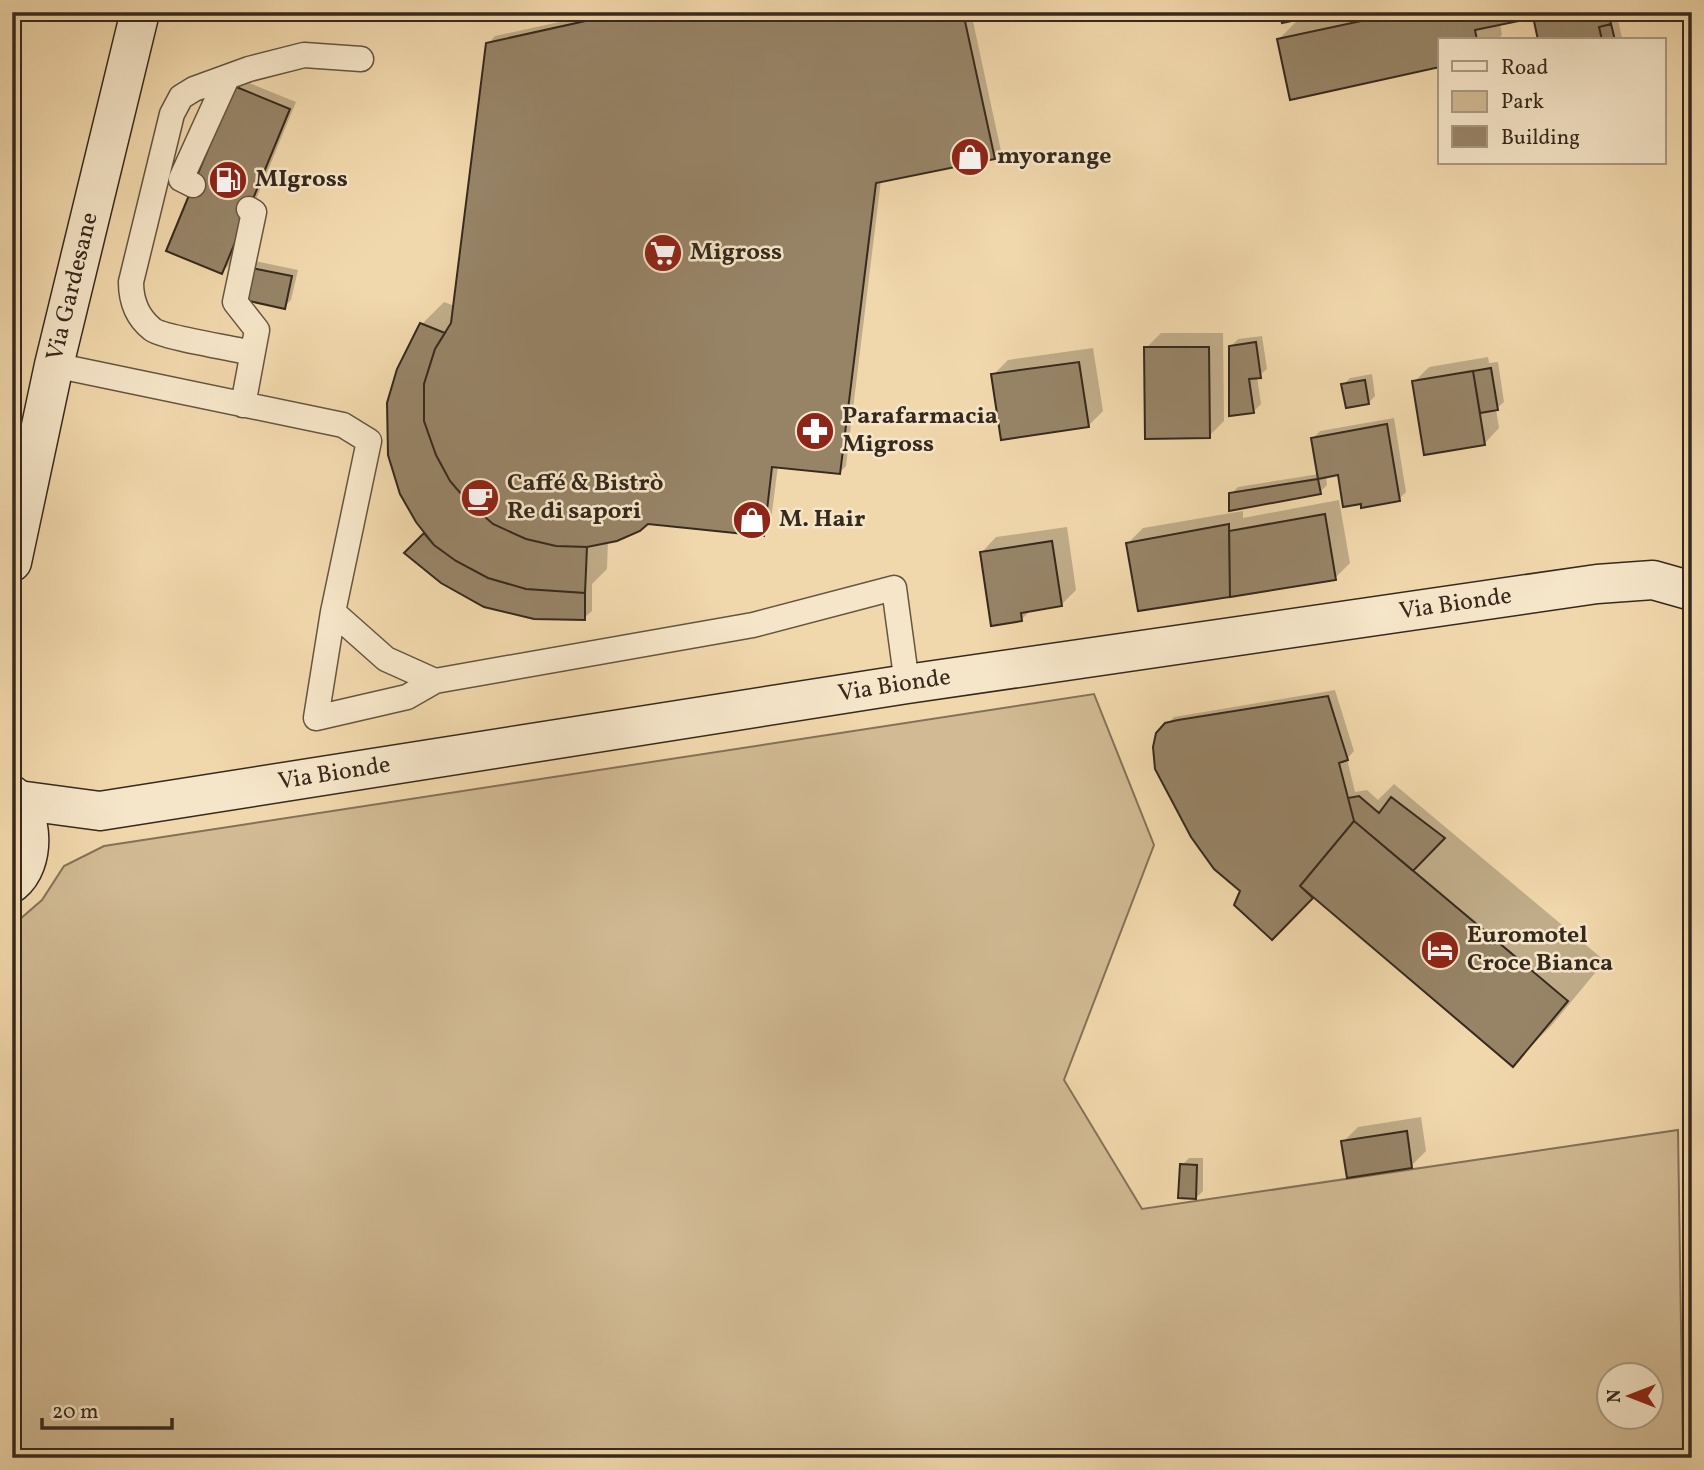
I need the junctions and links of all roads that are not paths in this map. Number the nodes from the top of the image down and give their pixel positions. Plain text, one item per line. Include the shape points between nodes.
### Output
1 (140, 12) edge
2 (361, 59) dead end
3 (226, 78) junction
4 (193, 185) dead end
5 (249, 209) dead end
6 (252, 353) junction
7 (54, 365) junction
8 (243, 405) junction
9 (12, 562) edge
10 (1692, 591) edge
11 (333, 612) junction
12 (435, 681) junction
13 (907, 684) junction
14 (15, 797) edge
15 (100, 811) junction
16 (20, 868) edge

1 - 7 street, Via Gardesane
2 - 3 lane via 304,55
3 - 4 lane via 181,179
3 - 6 lane via 181,97 172,114 131,282 131,299 154,331
5 - 6 lane via 254,212 235,302 257,331
6 - 8 lane
7 - 8 lane
7 - 9 street, Via Gardesane
8 - 11 lane via 343,425 369,440
10 - 13 street, Via Bionde via 1653,580 1597,584
11 - 12 lane via 386,659
11 - 12 lane via 316,718 407,696
12 - 13 lane via 753,625 894,588
13 - 15 street, Via Bionde
14 - 15 street, Via Bionde
14 - 16 street via 29,825
15 - 16 street, Via Bionde

